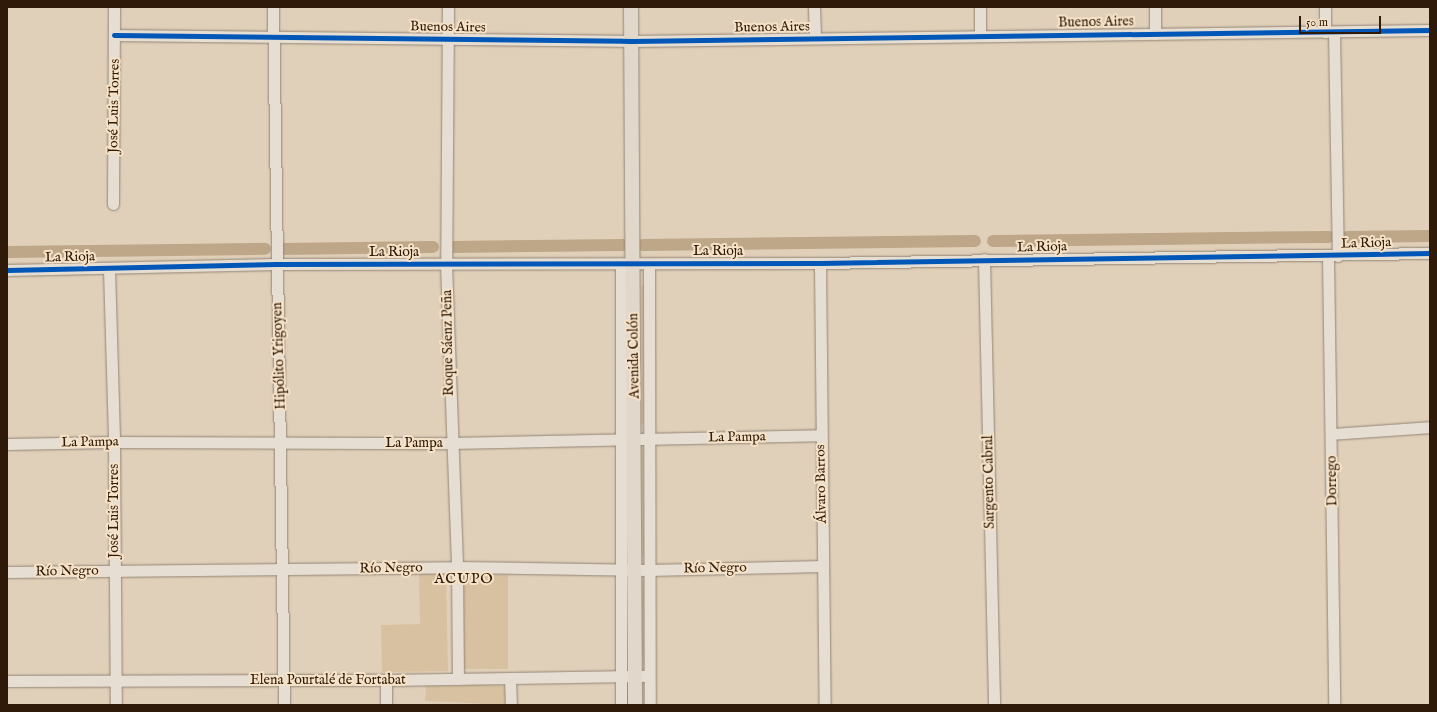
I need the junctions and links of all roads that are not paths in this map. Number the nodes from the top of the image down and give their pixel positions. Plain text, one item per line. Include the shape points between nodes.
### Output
1 (114, 7) edge
2 (274, 7) edge
3 (448, 7) edge
4 (631, 7) edge
5 (814, 7) edge
6 (980, 7) edge
7 (1155, 7) edge
8 (1325, 7) edge
9 (1430, 30) edge
10 (1330, 32) junction
11 (1155, 34) junction
12 (114, 35) junction
13 (980, 36) junction
14 (274, 38) junction
15 (449, 38) junction
16 (815, 38) junction
17 (632, 41) junction
18 (113, 204) dead end
19 (1430, 253) edge
20 (1333, 256) junction
21 (984, 259) junction
22 (820, 263) junction
23 (276, 264) junction
24 (446, 264) junction
25 (627, 264) junction
26 (649, 264) junction
27 (109, 269) junction
28 (7, 270) edge
29 (1430, 427) edge
30 (1331, 434) junction
31 (820, 435) junction
32 (635, 438) junction
33 (114, 442) junction
34 (282, 442) junction
35 (450, 443) junction
36 (7, 444) edge
37 (823, 566) junction
38 (456, 567) junction
39 (635, 569) junction
40 (114, 570) junction
41 (283, 570) junction
42 (7, 572) edge
43 (628, 676) junction
44 (649, 676) junction
45 (510, 678) junction
46 (115, 679) junction
47 (458, 679) junction
48 (284, 680) junction
49 (386, 680) junction
50 (7, 681) edge
51 (116, 705) edge
52 (284, 705) edge
53 (386, 705) edge
54 (511, 705) edge
55 (621, 705) edge
56 (635, 705) edge
57 (650, 705) edge
58 (824, 705) edge
59 (994, 705) edge
60 (1334, 705) edge

1 - 12 street, José Luis Torres
2 - 14 street, Hipólito Yrigoyen
3 - 15 street, Roque Sáenz Peña
4 - 17 main road, Avenida Colón
5 - 16 street
6 - 13 street
7 - 11 street
8 - 10 street, Dorrego
9 - 10 street, Buenos Aires
10 - 11 street, Buenos Aires
10 - 20 street, Dorrego
11 - 13 street, Buenos Aires
12 - 14 street, Buenos Aires
12 - 18 street, José Luis Torres
13 - 16 street, Buenos Aires
14 - 15 street, Buenos Aires
14 - 23 street, Hipólito Yrigoyen
15 - 17 street, Buenos Aires
15 - 24 street, Roque Sáenz Peña
16 - 17 street, Buenos Aires
17 - 25 main road, Avenida Colón
19 - 20 street, La Rioja
20 - 21 street, La Rioja
20 - 30 street, Dorrego
21 - 22 street, La Rioja
21 - 59 street, Sargento Cabral
22 - 26 street, La Rioja
22 - 31 street, Álvaro Barros
23 - 24 street, La Rioja
23 - 27 street, La Rioja
23 - 34 street, Hipólito Yrigoyen
24 - 25 street, La Rioja
24 - 35 street, Roque Sáenz Peña
25 - 26 street, La Rioja
25 - 32 main road, Avenida Colón
26 - 32 street, Avenida Colón
27 - 28 street, La Rioja
27 - 33 street, José Luis Torres
29 - 30 street
30 - 60 street, Dorrego
31 - 32 street, La Pampa
31 - 37 street, Álvaro Barros
32 - 35 street, La Pampa
32 - 39 main road, Avenida Colón
33 - 34 street, La Pampa
33 - 36 street, La Pampa
33 - 40 street, José Luis Torres
34 - 35 street, La Pampa
34 - 41 street, Hipólito Yrigoyen
35 - 38 street, Roque Sáenz Peña
37 - 39 street, Río Negro
37 - 58 street, Álvaro Barros
38 - 39 street, Río Negro
38 - 41 street, Río Negro
38 - 47 street, Roque Sáenz Peña
39 - 43 main road, Avenida Colón
39 - 44 street, Avenida Colón
40 - 41 street, Río Negro
40 - 42 street, Río Negro
40 - 46 street, José Luis Torres
41 - 48 street, Hipólito Yrigoyen
43 - 44 street, Elena Pourtalé de Fortabat
43 - 45 street, Elena Pourtalé de Fortabat
43 - 55 street, Avenida Colón
43 - 56 main road, Avenida Colón
44 - 57 street, Avenida Colón
45 - 47 street, Elena Pourtalé de Fortabat
45 - 54 street
46 - 48 street, Elena Pourtalé de Fortabat
46 - 50 street, Elena Pourtalé de Fortabat
46 - 51 street, José Luis Torres
47 - 49 street, Elena Pourtalé de Fortabat
48 - 49 street, Elena Pourtalé de Fortabat
48 - 52 street, Hipólito Yrigoyen
49 - 53 street

